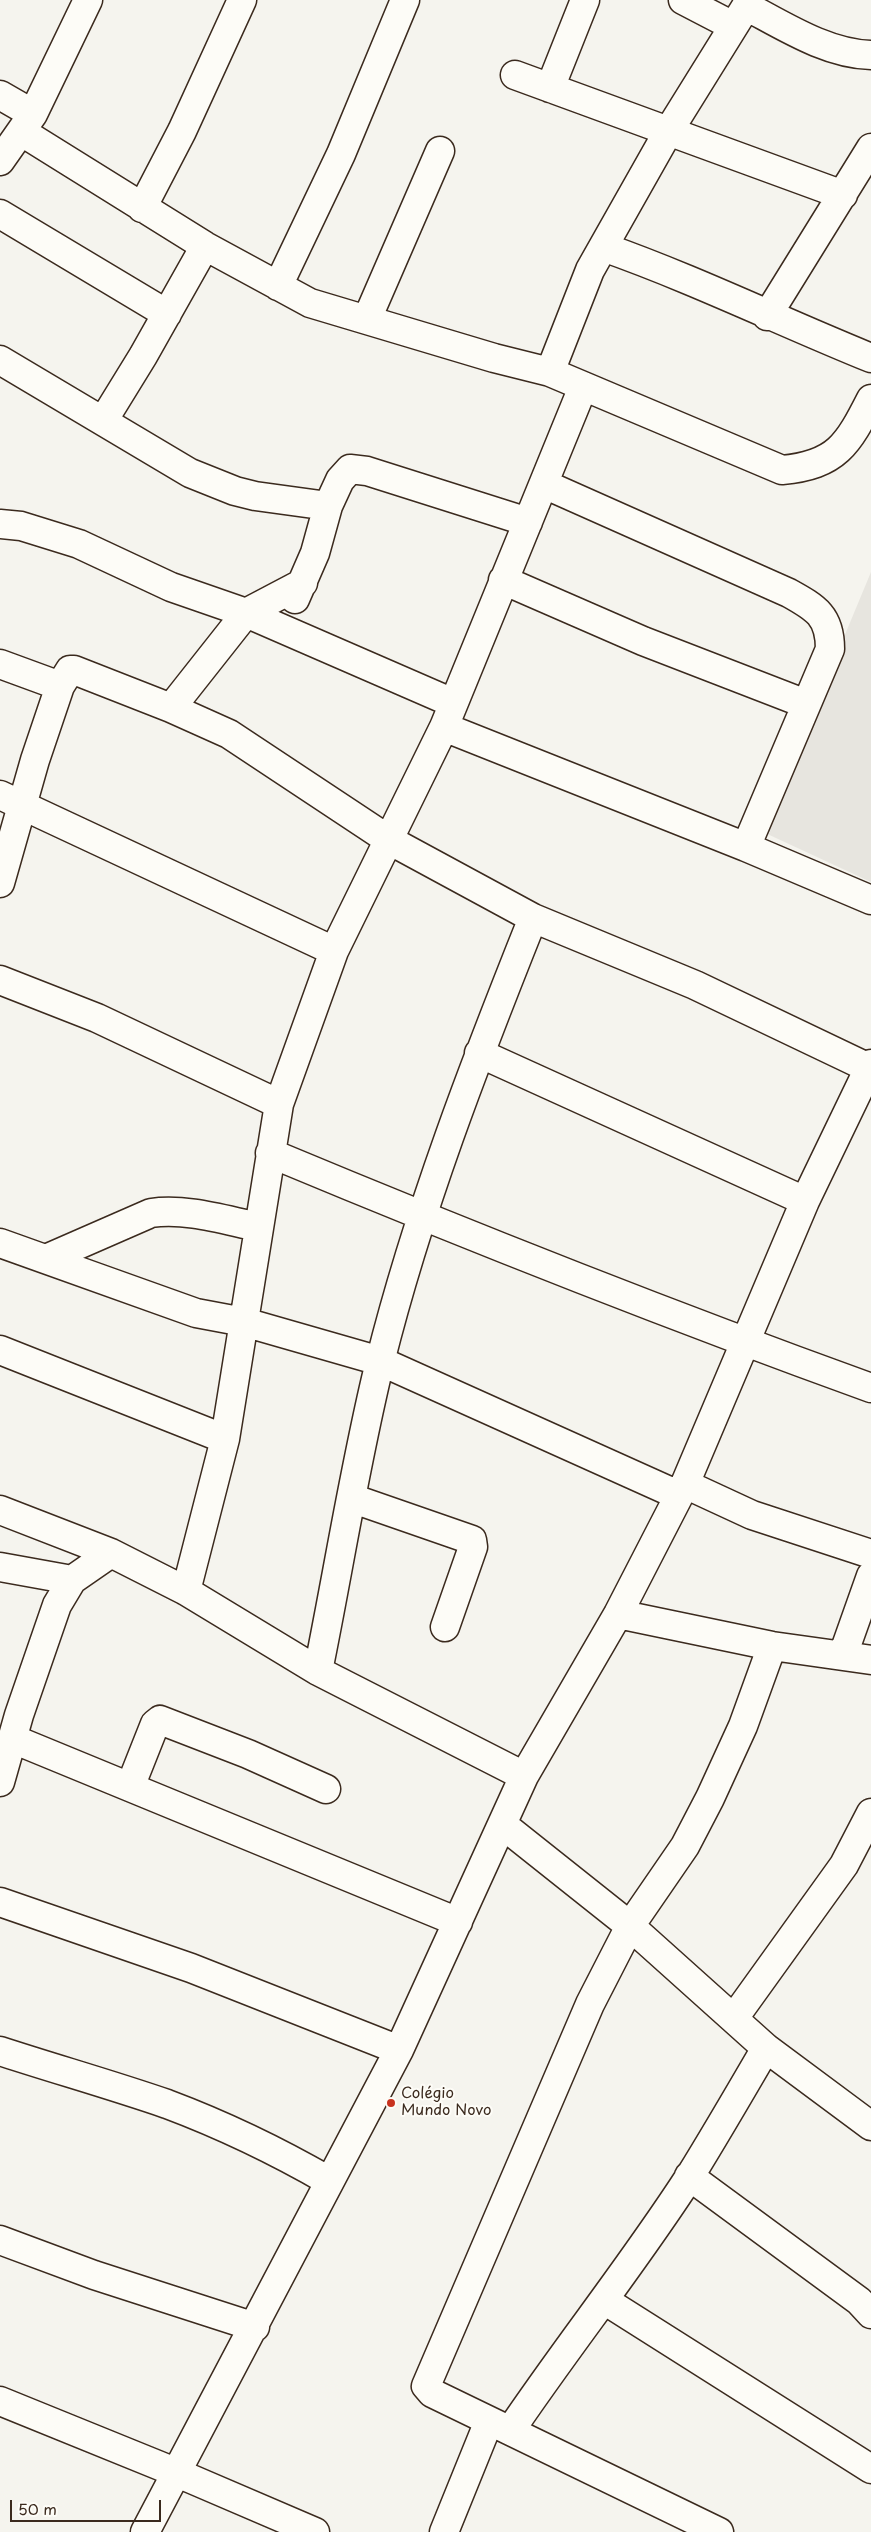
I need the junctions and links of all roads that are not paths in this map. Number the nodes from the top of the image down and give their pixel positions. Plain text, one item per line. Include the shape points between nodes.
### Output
1 (88, 0) edge
2 (242, 0) edge
3 (404, 0) edge
4 (584, 0) edge
5 (682, 0) edge
6 (743, 11) edge
7 (871, 55) edge
8 (515, 75) dead end
9 (550, 88) junction
10 (0, 95) edge
11 (27, 123) junction
12 (668, 132) junction
13 (871, 148) edge
14 (440, 151) dead end
15 (0, 161) edge
16 (842, 195) junction
17 (142, 208) junction
18 (0, 214) edge
19 (205, 246) junction
20 (603, 247) junction
21 (278, 286) junction
22 (167, 314) junction
23 (767, 316) junction
24 (367, 319) junction
25 (871, 358) edge
26 (0, 360) edge
27 (550, 372) junction
28 (583, 387) junction
29 (871, 399) edge
30 (103, 421) junction
31 (544, 484) junction
32 (328, 506) junction
33 (528, 522) junction
34 (0, 524) edge
35 (503, 580) junction
36 (303, 582) junction
37 (246, 613) junction
38 (282, 628) junction
39 (0, 664) edge
40 (60, 686) junction
41 (806, 704) junction
42 (171, 708) junction
43 (449, 715) junction
44 (11, 800) edge
45 (389, 840) junction
46 (746, 847) junction
47 (0, 882) edge
48 (871, 900) edge
49 (533, 918) junction
50 (334, 951) junction
51 (0, 980) edge
52 (479, 1053) junction
53 (870, 1066) edge
54 (279, 1104) junction
55 (270, 1153) junction
56 (805, 1201) junction
57 (423, 1217) junction
58 (259, 1227) junction
59 (0, 1243) edge
60 (48, 1258) junction
61 (244, 1322) junction
62 (746, 1343) junction
63 (0, 1350) edge
64 (380, 1361) junction
65 (871, 1388) edge
66 (225, 1439) junction
67 (681, 1489) junction
68 (352, 1498) junction
69 (0, 1510) edge
70 (111, 1554) junction
71 (871, 1554) edge
72 (0, 1567) edge
73 (871, 1576) edge
74 (72, 1580) junction
75 (186, 1591) junction
76 (618, 1614) junction
77 (445, 1627) dead end
78 (772, 1646) junction
79 (843, 1655) junction
80 (871, 1660) edge
81 (318, 1671) junction
82 (11, 1722) edge
83 (524, 1776) junction
84 (0, 1782) edge
85 (130, 1787) junction
86 (326, 1789) dead end
87 (871, 1813) edge
88 (503, 1825) junction
89 (0, 1902) edge
90 (458, 1922) junction
91 (630, 1926) junction
92 (734, 2018) junction
93 (766, 2048) junction
94 (399, 2050) junction
95 (0, 2051) edge
96 (871, 2126) edge
97 (689, 2176) junction
98 (329, 2181) junction
99 (0, 2240) edge
100 (604, 2300) junction
101 (867, 2302) edge
102 (255, 2327) junction
103 (0, 2401) edge
104 (500, 2426) junction
105 (871, 2469) edge
106 (175, 2472) junction
107 (310, 2531) edge
108 (446, 2531) edge
109 (145, 2532) edge
110 (719, 2532) edge

1 - 11 street
2 - 17 street via 182,131
3 - 21 street via 341,154
4 - 9 street
5 - 6 street
6 - 7 street via 846,52
6 - 12 street
8 - 9 street
9 - 12 street
10 - 11 street
11 - 15 street
11 - 17 street
12 - 16 street
12 - 20 street
13 - 16 street
14 - 24 street
16 - 23 street
17 - 19 street
18 - 22 street
19 - 21 street
19 - 22 street
20 - 23 street via 657,267
20 - 27 street
21 - 24 street via 310,303
22 - 30 street
23 - 25 street
24 - 27 street
26 - 30 street
27 - 28 street
28 - 29 street via 782,470 822,462 840,449 853,433
28 - 31 street
30 - 32 street via 190,473 235,491
31 - 33 street
31 - 41 street via 780,589 815,608 830,635 830,649
32 - 33 street via 340,480 350,469 367,471
32 - 36 street
33 - 35 street
34 - 37 street via 21,526 79,544 171,587
35 - 41 street via 626,634
35 - 43 street
36 - 37 street
36 - 38 street
37 - 38 street
37 - 42 street
38 - 43 street
39 - 40 street
40 - 42 street via 66,674 74,670
40 - 44 street
41 - 46 street
42 - 45 street via 230,734
43 - 45 street
43 - 46 street
44 - 47 street
44 - 50 street
45 - 49 street
45 - 50 street
46 - 48 street
49 - 52 street
49 - 53 street via 695,985
50 - 54 street
51 - 54 street via 97,1018
52 - 56 street
52 - 57 street
53 - 56 street
54 - 55 street
55 - 57 street
55 - 58 street
56 - 62 street
57 - 62 street
57 - 64 street
58 - 60 street via 184,1213 151,1213
58 - 61 street
59 - 60 street
60 - 61 street via 196,1313
61 - 64 street
61 - 66 street
62 - 65 street
62 - 67 street
63 - 66 street
64 - 67 street
64 - 68 street
66 - 75 street
67 - 71 street
67 - 76 street
68 - 77 street via 472,1540 473,1547
68 - 81 street
69 - 70 street
70 - 74 street
70 - 75 street
72 - 74 street
73 - 79 street
74 - 82 street via 57,1605
75 - 81 street
76 - 78 street
76 - 83 street
78 - 79 street
78 - 91 street via 743,1726 710,1798 685,1846
79 - 80 street
81 - 83 street
82 - 84 street
82 - 85 street
83 - 88 street
85 - 86 street via 155,1724 160,1720
85 - 90 street
87 - 92 street via 844,1865
88 - 90 street
88 - 91 street
89 - 94 street via 191,1968
90 - 94 street
91 - 92 street
91 - 104 street via 590,2004 426,2382 429,2392
92 - 93 street
93 - 96 street
93 - 97 street
94 - 98 street
95 - 98 street via 166,2104 278,2152
97 - 100 street
97 - 101 street
98 - 102 street
99 - 102 street via 94,2275
100 - 104 street via 556,2364
100 - 105 street
102 - 106 street
103 - 106 street
104 - 108 street
104 - 110 street
106 - 107 street
106 - 109 street

